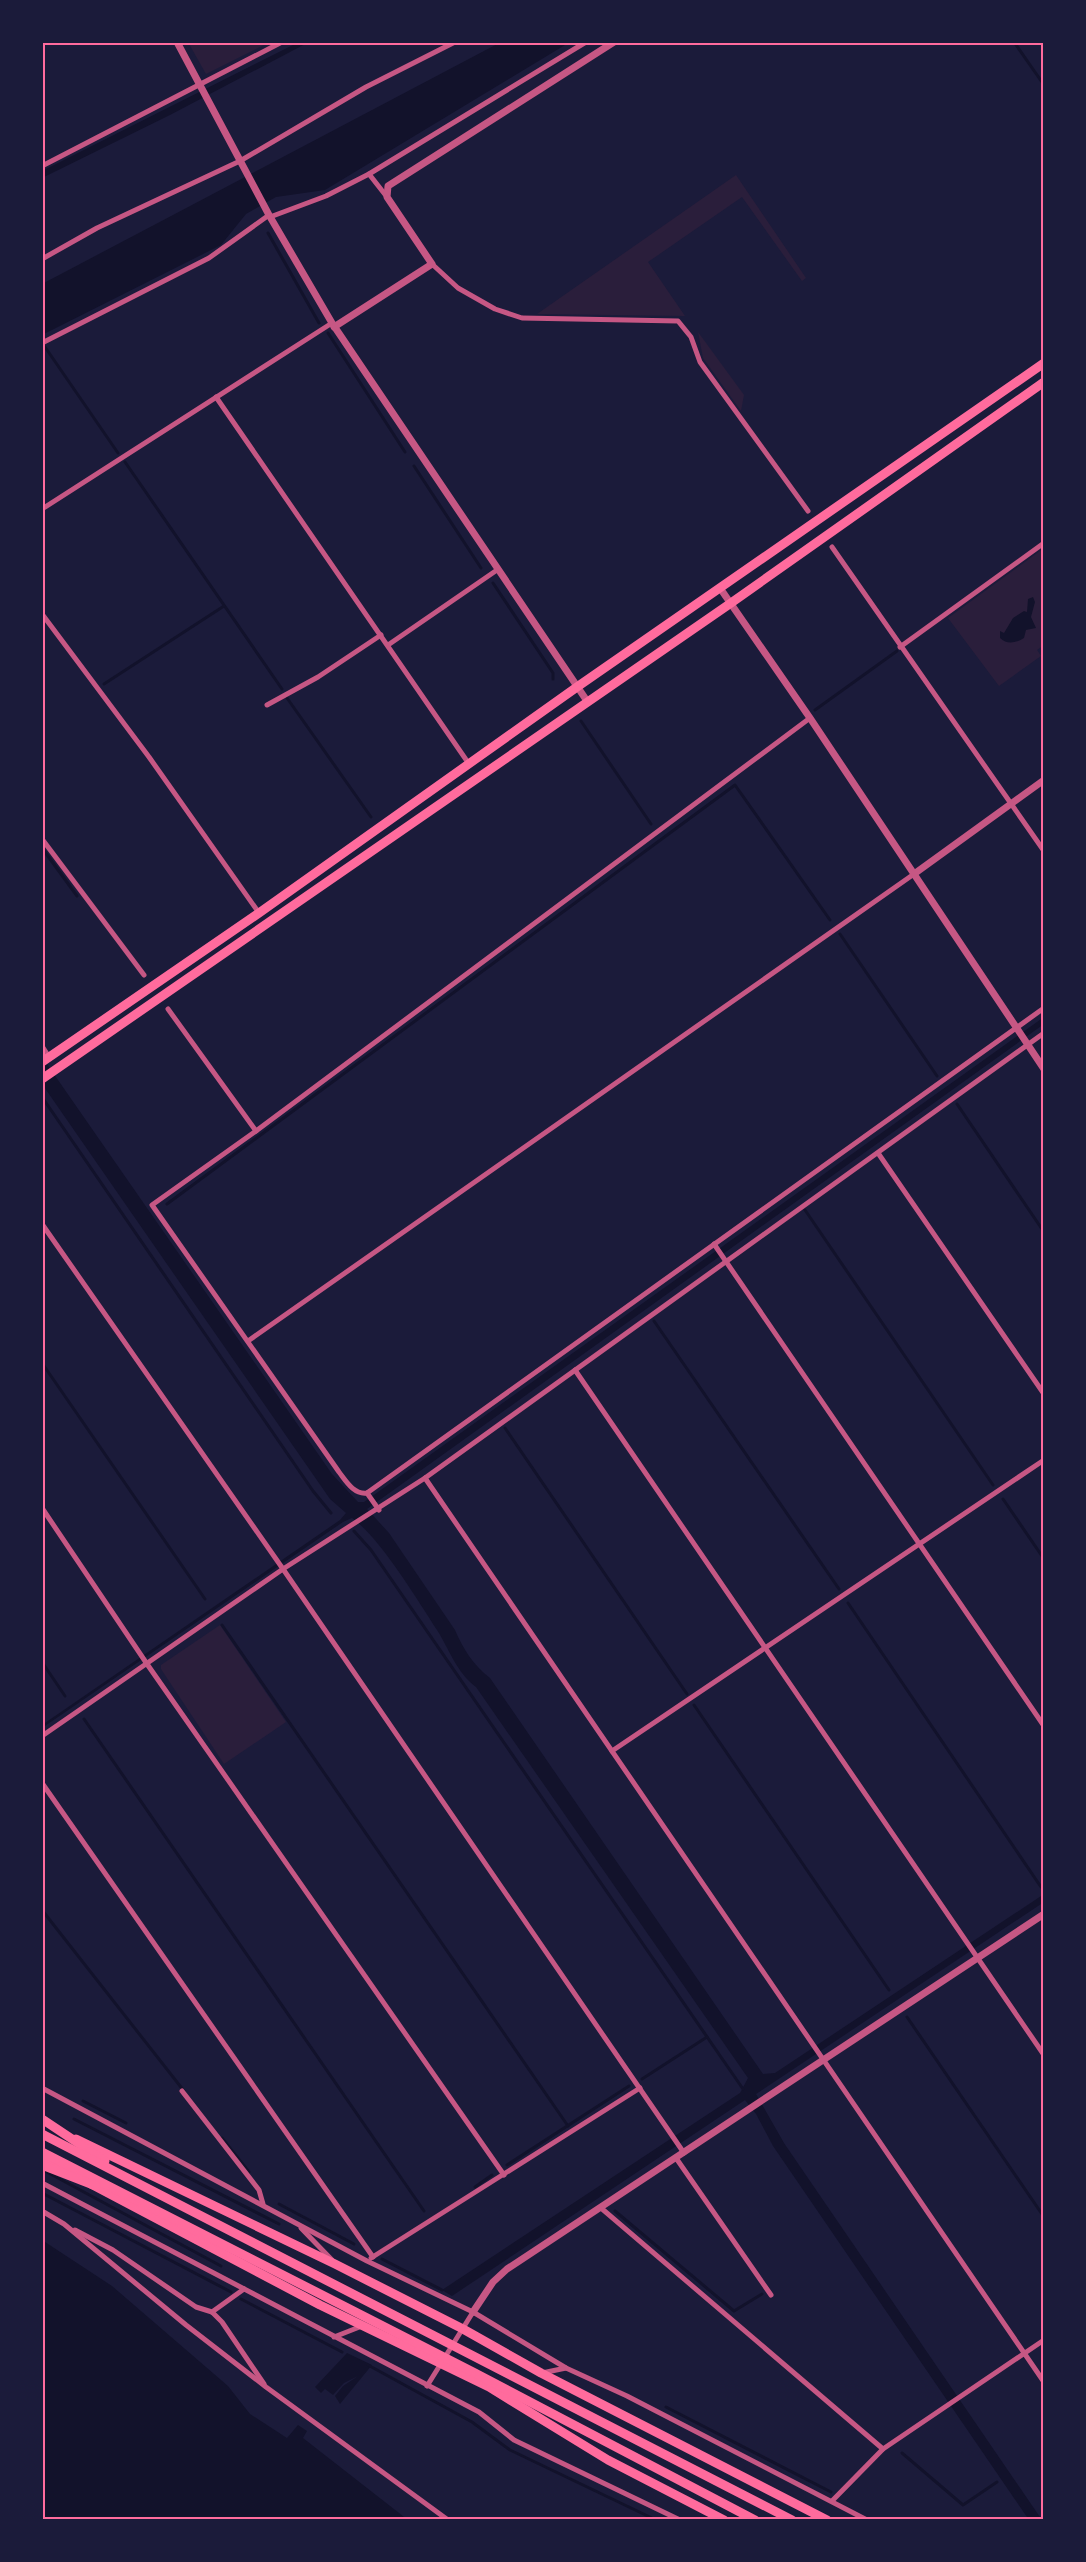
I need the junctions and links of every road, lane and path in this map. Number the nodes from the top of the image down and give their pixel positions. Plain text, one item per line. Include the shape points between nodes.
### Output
1 (177, 42) edge
2 (282, 42) edge
3 (455, 42) edge
4 (586, 42) edge
5 (614, 42) edge
6 (200, 86) junction
7 (240, 161) junction
8 (42, 166) edge
9 (369, 174) junction
10 (387, 197) junction
11 (269, 214) junction
12 (42, 259) edge
13 (432, 264) junction
14 (333, 325) junction
15 (42, 343) edge
16 (1044, 363) edge
17 (1044, 382) edge
18 (216, 397) junction
19 (42, 509) edge
20 (808, 512) dead end
21 (1044, 543) edge
22 (832, 547) dead end
23 (497, 570) junction
24 (720, 588) junction
25 (731, 603) junction
26 (42, 614) edge
27 (381, 635) junction
28 (388, 645) junction
29 (900, 646) junction
30 (577, 687) junction
31 (587, 701) junction
32 (267, 705) dead end
33 (810, 718) junction
34 (470, 765) junction
35 (1044, 780) edge
36 (1011, 804) junction
37 (42, 839) edge
38 (1044, 851) edge
39 (914, 874) junction
40 (260, 913) junction
41 (144, 975) dead end
42 (1044, 1008) edge
43 (168, 1009) dead end
44 (1016, 1028) junction
45 (1044, 1033) edge
46 (1027, 1045) junction
47 (42, 1046) edge
48 (46, 1059) edge
49 (1044, 1069) edge
50 (42, 1079) edge
51 (256, 1131) junction
52 (878, 1153) junction
53 (42, 1224) edge
54 (714, 1244) junction
55 (725, 1261) junction
56 (248, 1341) junction
57 (575, 1370) junction
58 (1044, 1394) edge
59 (1044, 1460) edge
60 (425, 1479) junction
61 (368, 1494) junction
62 (42, 1508) edge
63 (376, 1510) junction
64 (920, 1544) junction
65 (283, 1569) junction
66 (766, 1648) junction
67 (146, 1662) junction
68 (1044, 1726) edge
69 (42, 1736) edge
70 (612, 1750) junction
71 (42, 1783) edge
72 (1044, 1914) edge
73 (976, 1955) junction
74 (1044, 2055) edge
75 (823, 2058) junction
76 (42, 2088) edge
77 (640, 2088) junction
78 (182, 2091) dead end
79 (42, 2121) edge
80 (42, 2134) edge
81 (682, 2150) junction
82 (42, 2152) edge
83 (42, 2158) edge
84 (676, 2158) junction
85 (42, 2165) edge
86 (504, 2175) junction
87 (42, 2183) edge
88 (144, 2187) junction
89 (263, 2204) junction
90 (145, 2205) junction
91 (601, 2208) junction
92 (42, 2211) edge
93 (289, 2218) junction
94 (64, 2224) junction
95 (370, 2259) junction
96 (335, 2264) junction
97 (244, 2289) junction
98 (771, 2295) dead end
99 (212, 2312) junction
100 (473, 2312) junction
101 (362, 2326) junction
102 (463, 2329) junction
103 (334, 2337) junction
104 (1044, 2340) edge
105 (1025, 2354) junction
106 (441, 2364) junction
107 (566, 2368) junction
108 (541, 2373) junction
109 (1044, 2382) edge
110 (428, 2386) junction
111 (266, 2387) junction
112 (883, 2449) junction
113 (832, 2500) junction
114 (448, 2520) edge
115 (680, 2520) edge
116 (724, 2520) edge
117 (755, 2520) edge
118 (792, 2520) edge
119 (827, 2520) edge
120 (867, 2520) edge

1 - 6 street
2 - 6 street
3 - 7 street via 366,87
4 - 9 street
5 - 10 street via 395,181 388,186
6 - 7 street
6 - 8 street
7 - 11 street
7 - 12 street
9 - 10 street
9 - 11 street via 326,196
10 - 13 street
11 - 14 street
11 - 15 street via 209,258
13 - 14 street
13 - 20 street via 458,288 495,309 522,318 678,321 691,337 700,362
14 - 18 street
14 - 23 street
16 - 24 highway
17 - 25 highway
18 - 19 street
18 - 27 street
21 - 29 street
22 - 29 street
23 - 28 street
23 - 30 street
24 - 25 street
24 - 30 highway
25 - 31 highway
25 - 33 street
26 - 40 street
27 - 28 street
27 - 32 street
28 - 34 street
29 - 36 street
30 - 31 street
30 - 34 highway
31 - 50 highway
33 - 39 street
33 - 51 street
34 - 40 highway
35 - 36 street
36 - 38 street
36 - 39 street
37 - 41 street
39 - 44 street
39 - 56 street
40 - 48 highway
42 - 44 street
43 - 51 street
44 - 46 street
44 - 54 street
45 - 46 street
46 - 49 street
46 - 52 street
47 - 48 street
51 - 56 street via 152,1205
52 - 55 street
52 - 58 street
53 - 65 street
54 - 55 street
54 - 61 street
55 - 57 street
55 - 64 street
56 - 61 street via 339,1473 355,1490
57 - 60 street
57 - 66 street
59 - 64 street
60 - 63 street
60 - 70 street
61 - 63 street
62 - 67 street
63 - 65 street
64 - 66 street
64 - 68 street
65 - 67 street
65 - 77 street
66 - 70 street
66 - 73 street
67 - 69 street
67 - 86 street
70 - 75 street
71 - 95 street
72 - 73 street
73 - 74 street
73 - 75 street
75 - 81 street via 749,2110
75 - 105 street
76 - 89 street
77 - 81 street
77 - 86 street
78 - 89 street via 259,2190
79 - 88 highway
79 - 96 highway
80 - 88 highway
81 - 84 street
82 - 90 highway
83 - 101 highway
84 - 91 street
84 - 98 street
85 - 90 highway
86 - 95 street
87 - 97 street
88 - 118 highway
89 - 93 street
90 - 117 highway
91 - 100 street via 507,2270 493,2282
91 - 112 street
92 - 94 street
93 - 95 street
93 - 96 street
94 - 99 street via 112,2250 196,2307
94 - 111 street
95 - 100 street
96 - 102 highway
97 - 99 street
97 - 103 street
99 - 111 street
100 - 102 street
100 - 107 street
101 - 103 street
101 - 106 highway
102 - 106 street
102 - 108 highway
103 - 110 street
104 - 105 street
105 - 109 street
105 - 112 street
106 - 110 street
106 - 116 highway via 489,2387 608,2460
107 - 108 street
107 - 113 street
108 - 119 highway
110 - 115 street via 479,2412 514,2440
111 - 114 street
112 - 113 street
113 - 120 street

